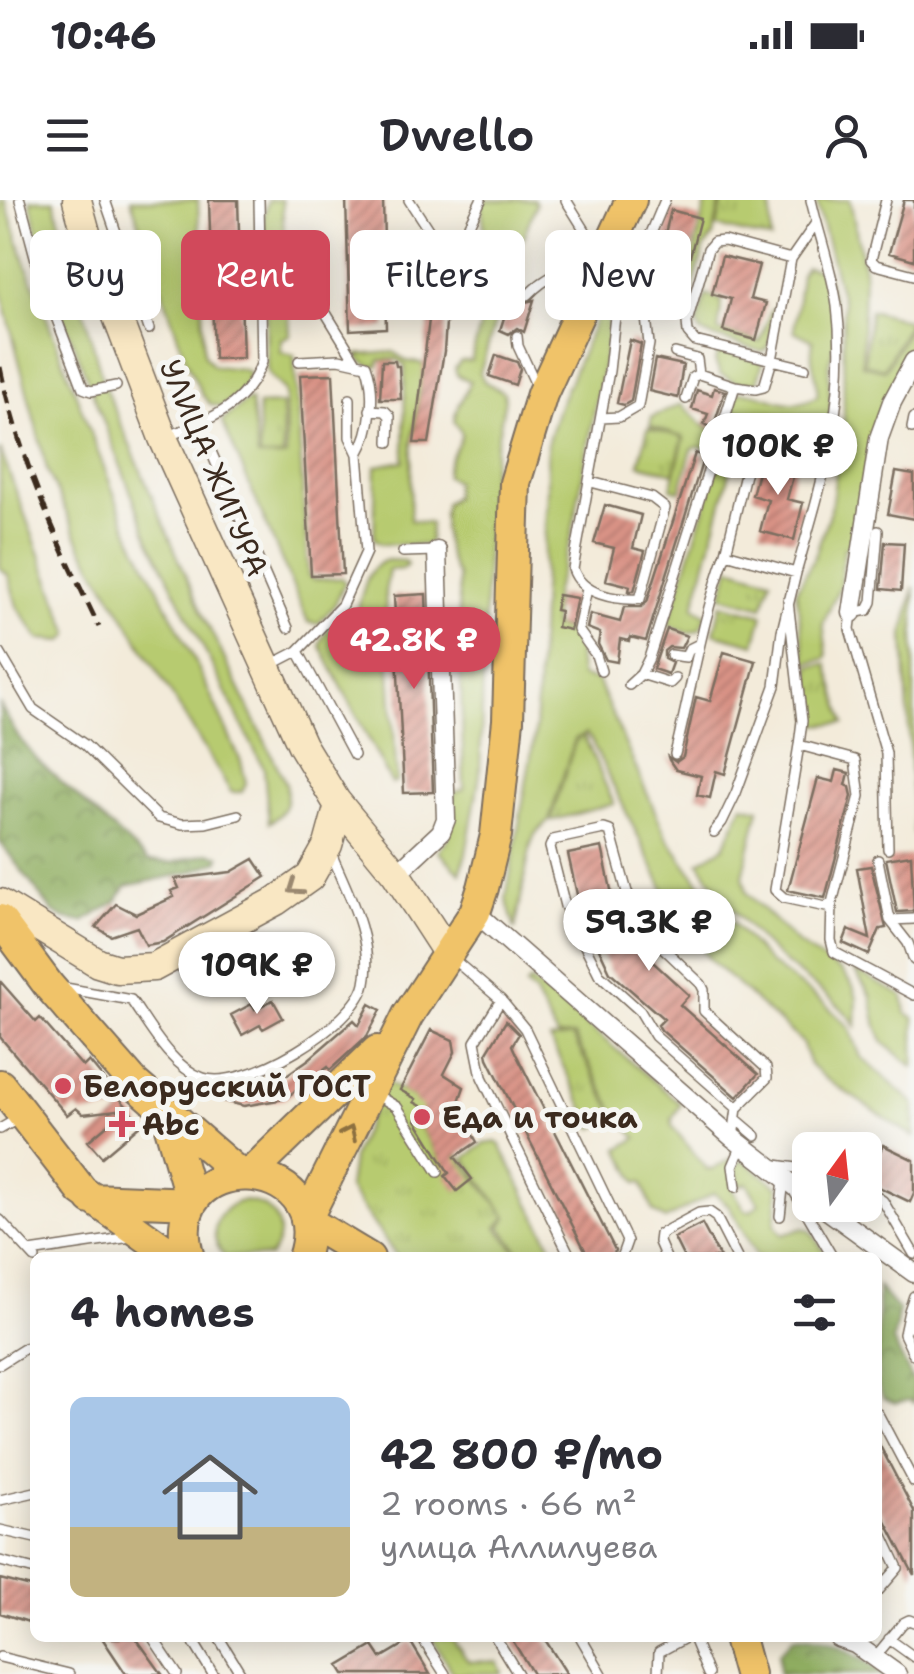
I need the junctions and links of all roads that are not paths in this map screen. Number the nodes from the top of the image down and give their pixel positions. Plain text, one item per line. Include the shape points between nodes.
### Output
1 (20, 200) edge
2 (77, 200) edge
3 (105, 200) edge
4 (259, 200) edge
5 (409, 200) edge
6 (482, 200) edge
7 (566, 200) edge
8 (664, 200) edge
9 (810, 200) edge
10 (886, 200) edge
11 (625, 213) edge
12 (816, 223) junction
13 (582, 230) edge
14 (791, 259) junction
15 (914, 275) edge
16 (545, 282) edge
17 (528, 295) dead end
18 (330, 320) edge
19 (576, 320) edge
20 (149, 329) dead end
21 (517, 336) dead end
22 (675, 354) dead end
23 (772, 360) junction
24 (299, 361) dead end
25 (914, 361) edge
26 (356, 362) junction
27 (805, 368) dead end
28 (699, 374) junction
29 (116, 386) dead end
30 (736, 386) junction
31 (542, 394) junction
32 (686, 398) dead end
33 (350, 399) dead end
34 (370, 410) junction
35 (600, 418) junction
36 (198, 424) junction
37 (163, 438) junction
38 (389, 442) dead end
39 (752, 452) dead end
40 (358, 454) junction
41 (828, 461) junction
42 (746, 470) dead end
43 (590, 482) junction
44 (878, 532) dead end
45 (437, 551) joint
46 (403, 552) dead end
47 (726, 553) junction
48 (796, 573) junction
49 (586, 589) junction
50 (788, 600) junction
51 (852, 613) junction
52 (288, 628) dead end
53 (699, 644) junction
54 (298, 651) junction
55 (0, 653) edge
56 (671, 655) dead end
57 (265, 668) junction
58 (601, 670) dead end
59 (641, 674) junction
60 (675, 678) dead end
61 (629, 685) dead end
62 (798, 745) junction
63 (675, 754) dead end
64 (354, 755) dead end
65 (339, 805) junction
66 (238, 815) dead end
67 (714, 832) dead end
68 (328, 846) junction
69 (888, 849) dead end
70 (878, 860) dead end
71 (396, 874) junction
72 (0, 903) edge
73 (832, 903) junction
74 (474, 912) junction
75 (914, 918) edge
76 (0, 920) edge
77 (890, 920) junction
78 (448, 954) junction
79 (914, 960) edge
80 (49, 986) junction
81 (914, 995) edge
82 (501, 1000) junction
83 (408, 1015) junction
84 (0, 1085) edge
85 (368, 1092) junction
86 (166, 1113) junction
87 (12, 1122) edge
88 (741, 1129) junction
89 (764, 1163) junction
90 (792, 1167) edge
91 (438, 1172) dead end
92 (245, 1173) junction
93 (786, 1180) junction
94 (792, 1184) edge
95 (736, 1188) dead end
96 (91, 1199) junction
97 (882, 1199) edge
98 (192, 1204) junction
99 (780, 1216) dead end
100 (0, 1220) edge
101 (306, 1220) junction
102 (844, 1222) edge
103 (144, 1236) junction
104 (30, 1252) edge
105 (44, 1252) edge
106 (167, 1252) edge
107 (188, 1252) edge
108 (304, 1252) edge
109 (359, 1252) edge
110 (568, 1252) edge
111 (624, 1252) edge
112 (663, 1252) edge
113 (734, 1252) edge
114 (828, 1252) edge
115 (914, 1254) edge
116 (914, 1273) edge
117 (914, 1296) edge
118 (908, 1311) junction
119 (914, 1332) edge
120 (30, 1345) edge
121 (914, 1355) edge
122 (0, 1364) edge
123 (882, 1422) edge
124 (914, 1482) edge
125 (30, 1496) edge
126 (0, 1500) edge
127 (0, 1530) edge
128 (882, 1533) edge
129 (30, 1537) edge
130 (882, 1546) edge
131 (893, 1554) junction
132 (0, 1560) edge
133 (30, 1569) edge
134 (882, 1586) edge
135 (914, 1622) edge
136 (889, 1639) junction
137 (156, 1642) edge
138 (193, 1642) edge
139 (221, 1642) edge
140 (425, 1642) edge
141 (498, 1642) edge
142 (583, 1642) edge
143 (677, 1642) edge
144 (695, 1642) edge
145 (740, 1642) edge
146 (850, 1642) edge
147 (0, 1657) edge
148 (914, 1657) edge
149 (875, 1658) junction
150 (69, 1674) edge
151 (177, 1674) edge
152 (213, 1674) edge
153 (241, 1674) edge
154 (445, 1674) edge
155 (518, 1674) edge
156 (602, 1674) edge
157 (658, 1674) edge
158 (708, 1674) edge
159 (749, 1674) edge
160 (897, 1674) edge

1 - 29 lane via 83,388
2 - 37 main road, УЛИЦА ЖИГУРА
3 - 20 lane
4 - 36 lane via 262,362 247,393
5 - 6 lane via 450,264
7 - 13 lane
8 - 35 lane via 647,243 649,344 638,406
9 - 12 lane
10 - 15 lane via 872,260
11 - 35 lane
12 - 14 lane
12 - 41 lane via 839,330
14 - 23 lane
14 - 23 lane via 714,242 687,322 695,341
16 - 17 lane
18 - 26 lane
19 - 31 main road
21 - 31 lane
22 - 28 lane via 700,362
23 - 27 lane
23 - 30 lane via 764,387
24 - 26 lane
25 - 51 street via 879,438
26 - 34 lane via 368,369
28 - 30 lane
28 - 32 lane
30 - 59 lane
31 - 74 main road via 514,482 508,720 496,835
33 - 40 lane via 350,437
34 - 38 lane via 390,416
34 - 40 lane
35 - 43 lane
36 - 37 lane
36 - 52 lane
37 - 57 main road, УЛИЦА ЖИГУРА
39 - 41 lane via 772,446
40 - 54 lane via 366,552 342,605
41 - 48 lane
42 - 47 lane
43 - 49 lane via 573,570
43 - 49 lane via 652,498 665,508 640,600
44 - 51 lane via 872,602 868,610
45 - 46 lane
45 - 71 street via 446,818 441,832
47 - 48 lane
47 - 53 lane
48 - 50 lane
49 - 58 lane via 578,630
50 - 62 lane via 802,721
50 - 67 lane via 776,686 736,794
51 - 69 lane via 850,629 886,753
53 - 56 lane via 686,656
53 - 63 lane
54 - 57 lane
54 - 64 lane
55 - 66 lane via 33,709 85,745 159,818 182,824
57 - 65 main road, УЛИЦА ЖИГУРА
59 - 60 lane via 670,683
59 - 61 lane
62 - 73 lane via 856,760 860,796
62 - 73 lane via 774,890 820,908
65 - 68 main road
65 - 71 main road, УЛИЦА ЖИГУРА
68 -> 72 main road via 310,877 276,901 177,956 134,970 98,963
68 - 80 lane via 366,956 364,987 339,1020 258,1072 225,1080 200,1077 166,1049 131,1000
70 - 77 lane
71 - 78 main road, УЛИЦА ЖИГУРА
73 - 81 lane via 834,952
74 - 78 main road
74 - 88 street
75 - 77 lane
76 - 80 main road
77 - 79 lane
78 - 82 lane
78 - 83 main road
80 - 86 main road
82 - 110 lane via 476,1042 482,1077
82 - 111 lane via 525,1029 627,1241
83 - 85 main road
83 - 92 main road via 350,1080
84 - 87 main road
85 - 91 lane via 397,1107
101 -> 85 main road
86 - 92 main road
86 - 98 main road
87 - 96 main road
88 - 88 lane via 768,1072 713,1022 704,1011 701,984 659,944 627,892 610,831 552,840 564,906 598,974 640,1011
88 - 89 street
88 - 95 lane
89 - 90 lane
89 - 93 street
92 - 98 main road via 212,1183
92 - 101 main road via 286,1188
93 - 94 street
93 - 99 lane
93 - 114 lane
96 - 98 main road
96 - 103 main road
97 - 115 lane
98 - 107 main road
100 - 104 lane
101 - 108 main road
101 - 109 main road
102 - 116 street
103 - 105 lane
103 - 106 main road
112 - 113 lane via 660,1234 708,1212
117 - 118 lane
118 - 119 lane
118 - 121 lane via 904,1334
120 - 122 lane
123 - 124 lane
125 - 126 lane
127 - 129 lane
128 - 131 lane
130 - 131 lane
131 - 134 lane via 898,1568
132 - 133 lane
135 - 136 lane via 903,1623
136 - 148 lane
136 - 149 lane
137 - 151 lane
138 - 152 lane
139 - 153 lane
140 - 154 lane
141 - 155 lane
142 - 156 lane
143 - 157 lane via 659,1652
144 - 158 lane
145 - 159 main road
146 - 149 street
147 - 150 lane
149 - 160 street

